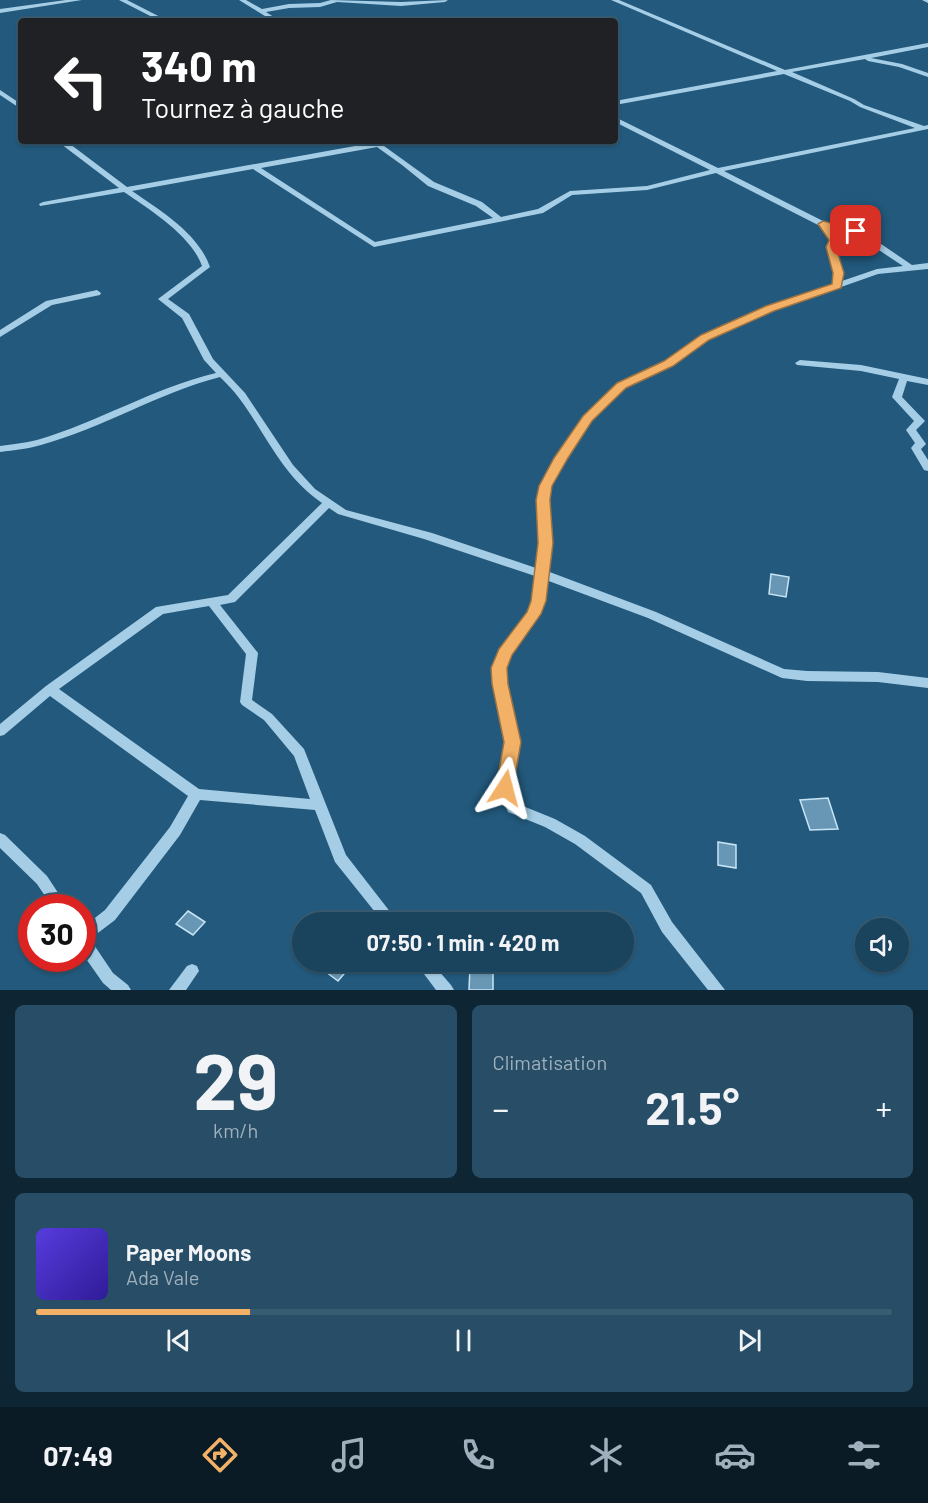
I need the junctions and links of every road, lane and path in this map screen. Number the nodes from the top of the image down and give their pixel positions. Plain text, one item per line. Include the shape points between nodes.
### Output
1 (79, 0) edge
2 (122, 0) edge
3 (242, 0) edge
4 (445, 0) edge
5 (614, 0) edge
6 (0, 11) edge
7 (262, 11) junction
8 (159, 18) edge
9 (272, 18) edge
10 (928, 45) edge
11 (860, 58) junction
12 (784, 72) junction
13 (928, 75) edge
14 (0, 92) edge
15 (618, 102) edge
16 (18, 105) edge
17 (618, 120) edge
18 (926, 127) edge
19 (65, 144) edge
20 (370, 144) edge
21 (376, 144) edge
22 (253, 166) junction
23 (718, 170) junction
24 (125, 190) junction
25 (43, 204) dead end
26 (499, 219) junction
27 (823, 224) junction
28 (928, 266) edge
29 (909, 267) junction
30 (837, 286) junction
31 (97, 293) dead end
32 (0, 334) edge
33 (800, 363) dead end
34 (223, 374) junction
35 (904, 377) junction
36 (928, 382) edge
37 (0, 449) edge
38 (928, 468) edge
39 (327, 504) junction
40 (540, 573) junction
41 (212, 602) junction
42 (928, 683) edge
43 (50, 689) junction
44 (0, 731) edge
45 (196, 794) junction
46 (319, 805) junction
47 (0, 839) edge
48 (52, 894) edge
49 (383, 912) edge
50 (96, 926) edge
51 (96, 960) edge
52 (192, 971) dead end
53 (431, 972) edge
54 (123, 990) edge
55 (177, 990) edge
56 (446, 990) edge
57 (717, 990) edge

1 - 6 street
2 - 8 street
3 - 7 street
4 - 7 street via 401,4 337,0
5 - 12 street
7 - 9 street
10 - 11 street
11 - 12 street
11 - 13 street
12 - 15 street
12 - 18 street via 861,106
14 - 16 street
17 - 23 street
18 - 23 street
19 - 24 street
20 - 22 street
21 - 26 street via 431,184 479,204
22 - 24 street
22 - 26 street via 374,245
23 - 26 street via 648,188 570,193 540,211
23 - 27 street
24 - 25 street
24 - 34 street via 183,235 205,259 206,267 162,299 186,316 209,360
27 - 29 street via 856,231
27 - 30 street via 835,239 831,247
28 - 29 street
29 - 30 street via 877,272
30 - 40 street via 705,337 668,364 611,394 587,419 546,486
31 - 32 street via 48,303
33 - 35 street via 861,368
34 - 37 street via 189,381 40,442
34 - 39 street via 248,403 289,467
35 - 36 street
35 - 38 street via 897,397 920,421 911,430 921,444 916,448
39 - 40 street via 351,515
39 - 41 street via 231,599
40 - 42 street via 652,615 782,672
40 - 57 street via 534,614 505,653 499,668 513,742 505,788 513,808 580,840 646,889 667,927
41 - 43 street via 160,610
41 - 46 street via 252,653 246,702 268,717 299,753
43 - 44 street
43 - 45 street
45 - 46 street
45 - 50 street via 175,831 110,915
46 - 49 street via 340,858
47 - 48 street
51 - 54 street via 108,978
52 - 55 street
53 - 56 street

